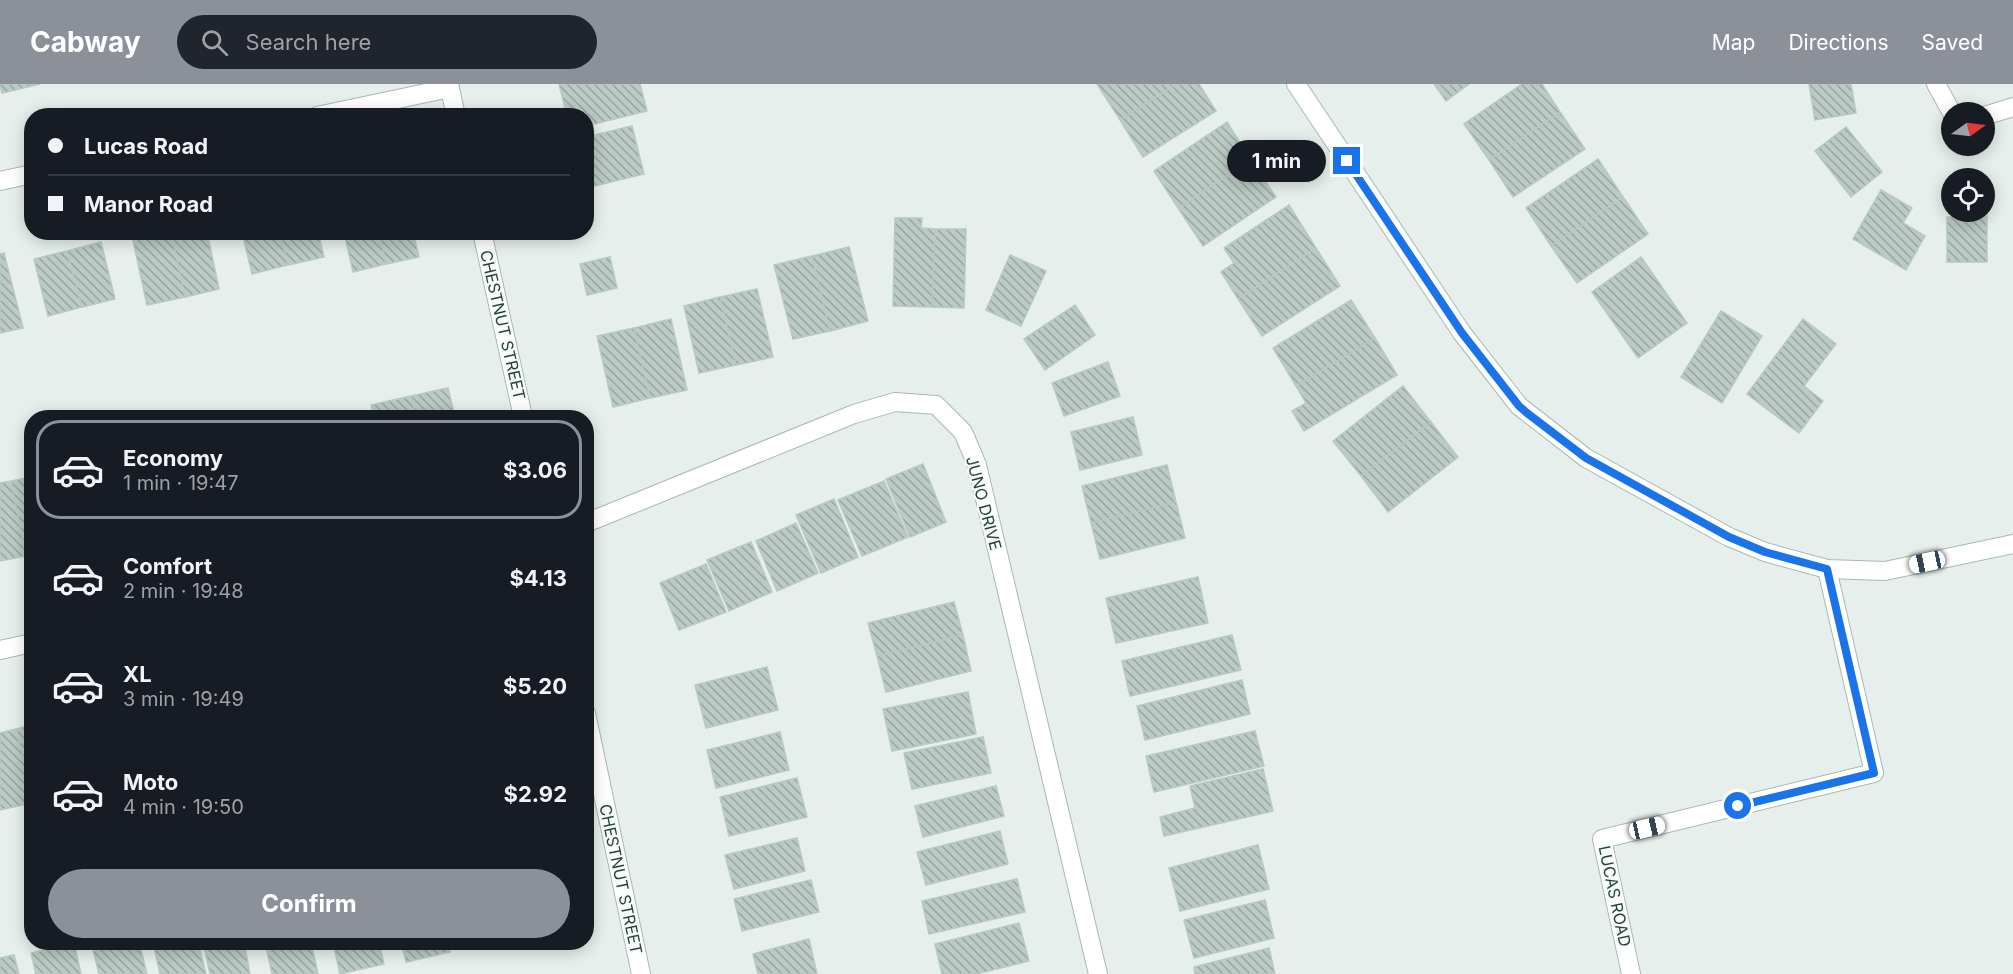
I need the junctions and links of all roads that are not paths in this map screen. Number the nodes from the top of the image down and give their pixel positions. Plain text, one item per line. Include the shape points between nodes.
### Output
1 (1296, 84) edge
2 (1935, 84) edge
3 (450, 86) edge
4 (1946, 102) edge
5 (2013, 107) edge
6 (352, 108) edge
7 (454, 108) edge
8 (1995, 113) edge
9 (24, 176) edge
10 (0, 181) edge
11 (484, 240) edge
12 (521, 410) edge
13 (594, 520) edge
14 (2013, 543) edge
15 (1827, 569) junction
16 (24, 645) edge
17 (0, 650) edge
18 (594, 751) edge
19 (641, 974) edge
20 (1098, 974) edge
21 (1631, 974) edge

1 - 15 street via 1462,333 1519,406 1586,458 1729,537 1765,552
2 - 4 street
3 - 6 street
3 - 7 street
5 - 8 street
9 - 10 street
11 - 12 street, CHESTNUT STREET
13 - 20 street, JUNO DRIVE via 854,414 895,402 936,405 963,432 977,465
14 - 15 street via 1885,571
15 - 21 street, LUCAS ROAD via 1874,773 1602,839
16 - 17 street
18 - 19 street, CHESTNUT STREET

